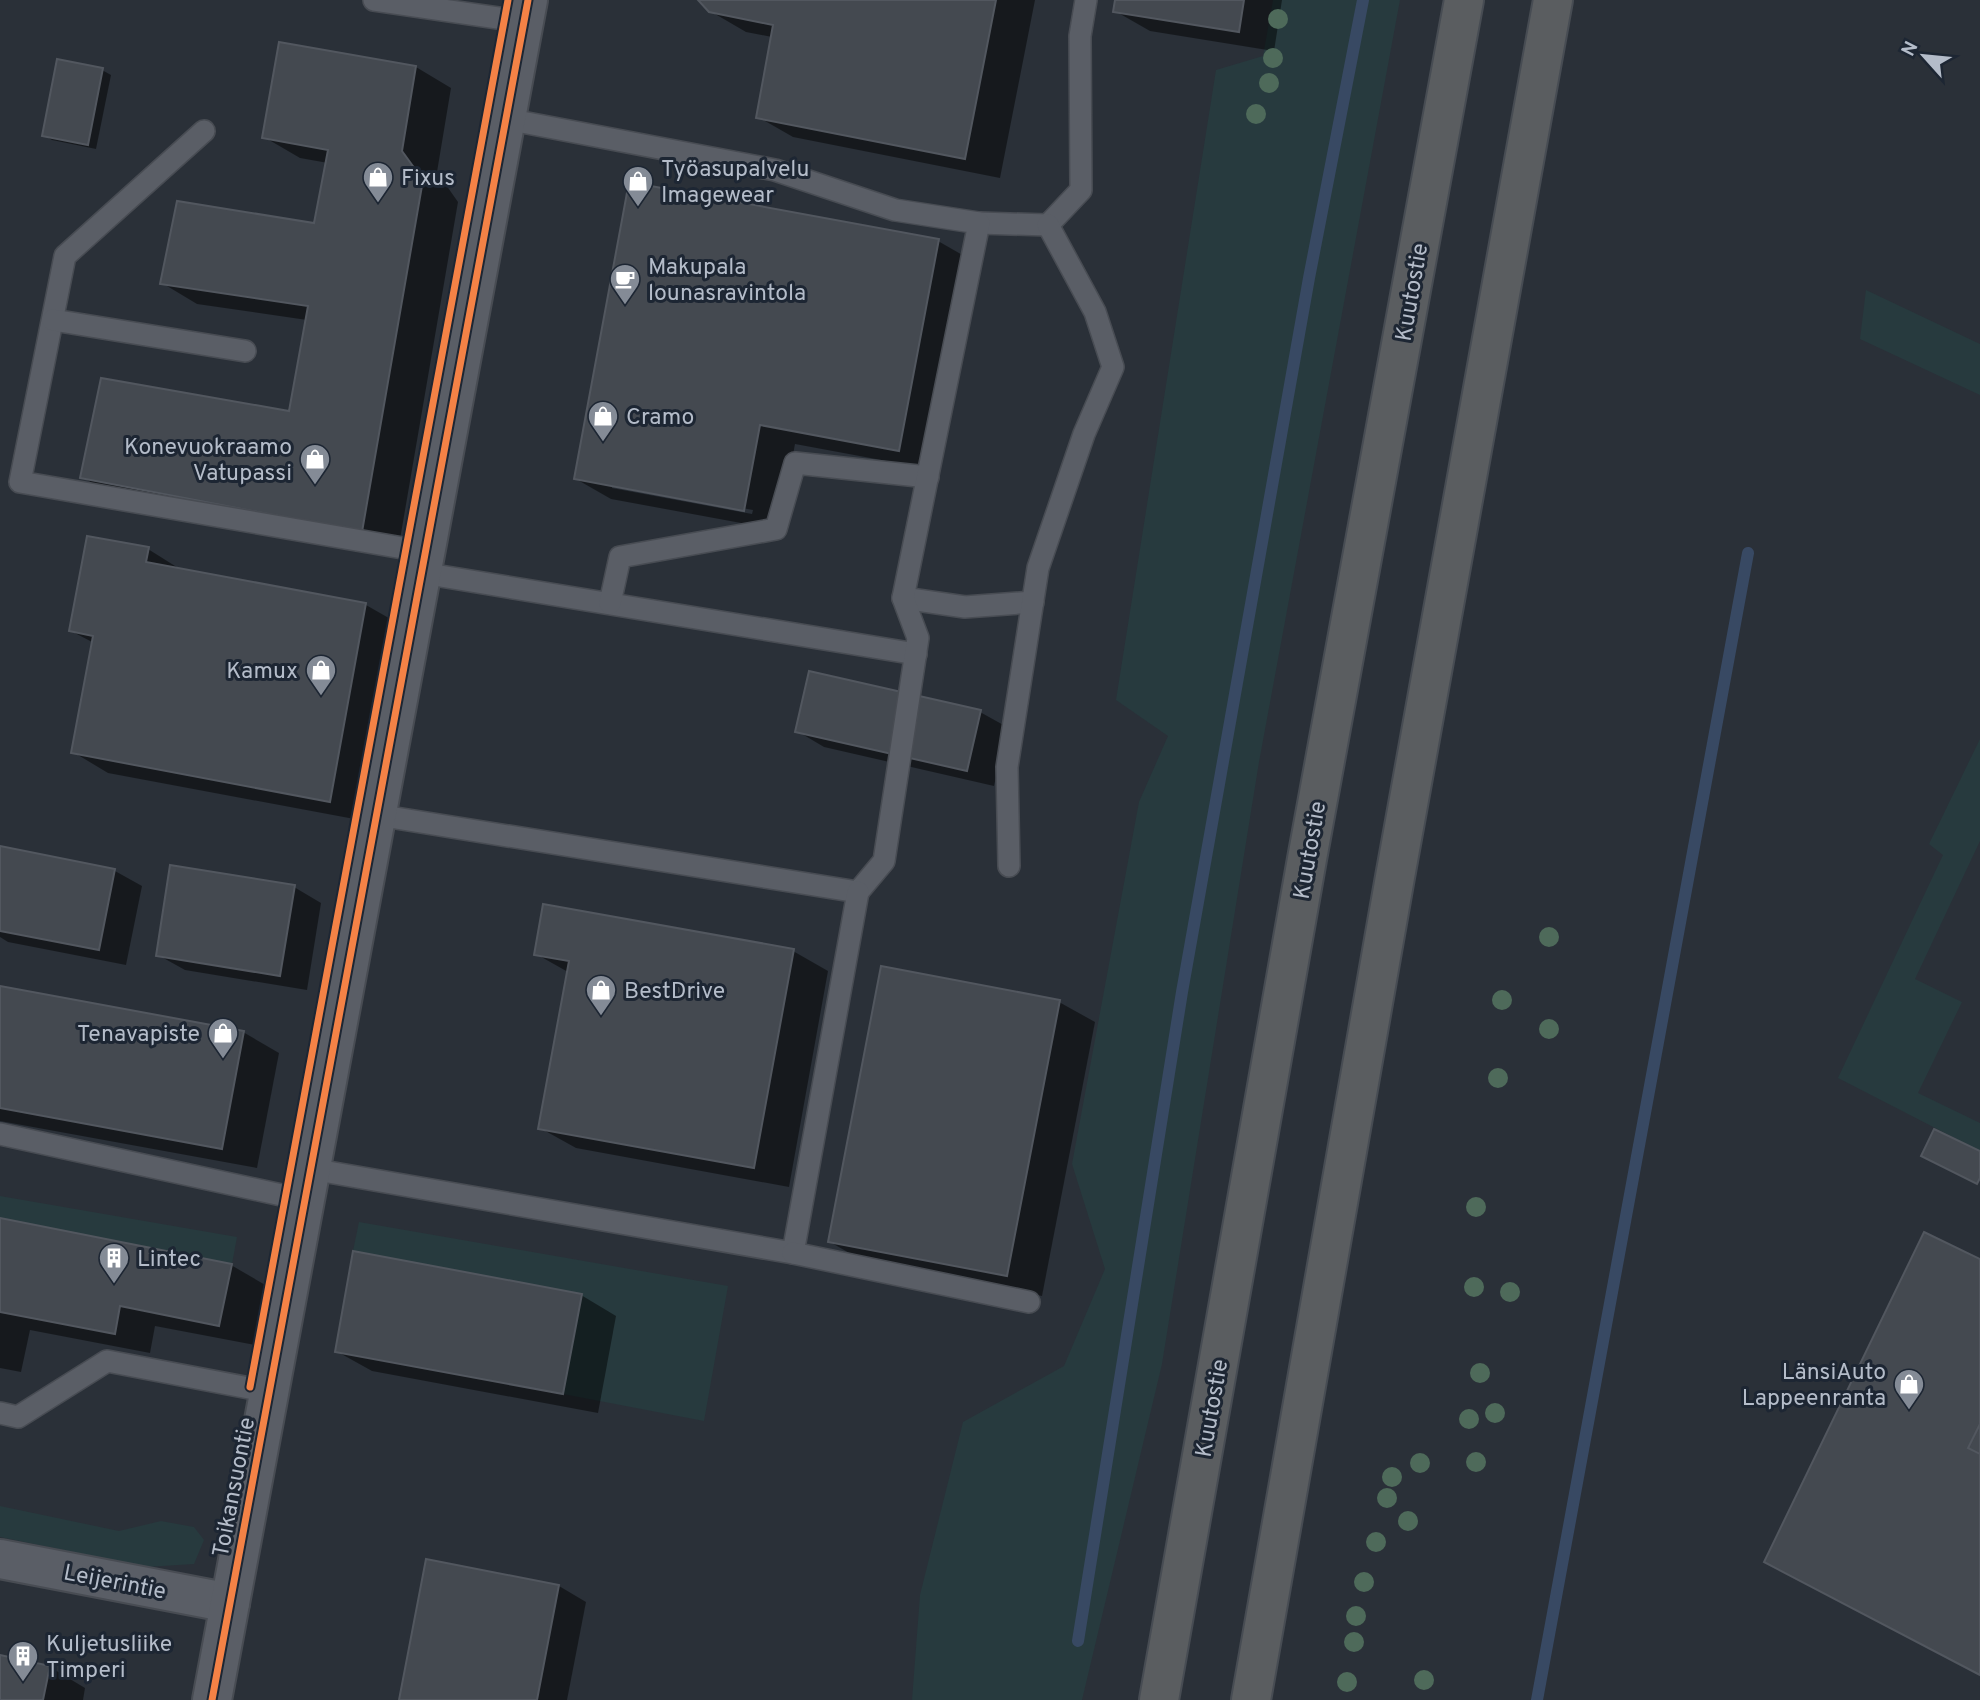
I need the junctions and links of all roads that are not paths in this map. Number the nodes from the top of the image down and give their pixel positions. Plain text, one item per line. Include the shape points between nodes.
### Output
1 (374, 0) edge
2 (1086, 0) edge
3 (1464, 0) edge
4 (1553, 0) edge
5 (527, 10) edge
6 (506, 119) junction
7 (204, 131) dead end
8 (979, 223) junction
9 (1048, 225) junction
10 (53, 320) junction
11 (246, 351) dead end
12 (928, 477) junction
13 (424, 563) junction
14 (904, 598) junction
15 (1032, 602) junction
16 (610, 603) junction
17 (916, 654) junction
18 (377, 814) junction
19 (1009, 866) dead end
20 (858, 892) junction
21 (0, 1134) edge
22 (308, 1186) junction
23 (793, 1253) junction
24 (1029, 1302) dead end
25 (270, 1392) junction
26 (0, 1413) edge
27 (0, 1559) edge
28 (230, 1603) junction
29 (212, 1700) edge
30 (1159, 1700) edge
31 (1251, 1700) edge

1 - 5 lane via 505,19
2 - 9 lane via 1080,36 1081,190
3 - 30 highway, Kuutostie
4 - 31 highway
5 - 6 street, Toikansuontie
6 - 8 lane via 775,170 895,210
6 - 13 street, Toikansuontie
7 - 10 lane via 65,256
8 - 9 lane
8 - 12 lane
9 - 15 lane via 1095,312 1113,367 1050,531
10 - 11 lane
10 - 13 lane via 20,482
12 - 14 lane
12 - 16 lane via 795,463 776,529 620,557
13 - 16 lane
13 - 18 street, Toikansuontie
14 - 15 lane via 965,607
14 - 17 lane via 918,638
15 - 19 lane via 1007,767
16 - 17 lane
17 - 20 lane via 884,861
18 - 20 lane
18 - 22 street, Toikansuontie
20 - 23 lane
21 - 22 lane via 286,1196
22 - 23 lane
22 - 25 street, Toikansuontie
23 - 24 lane
25 - 26 lane via 107,1361 18,1417
25 - 28 street, Toikansuontie
27 - 28 street, Leijerintie
28 - 29 street, Toikansuontie

